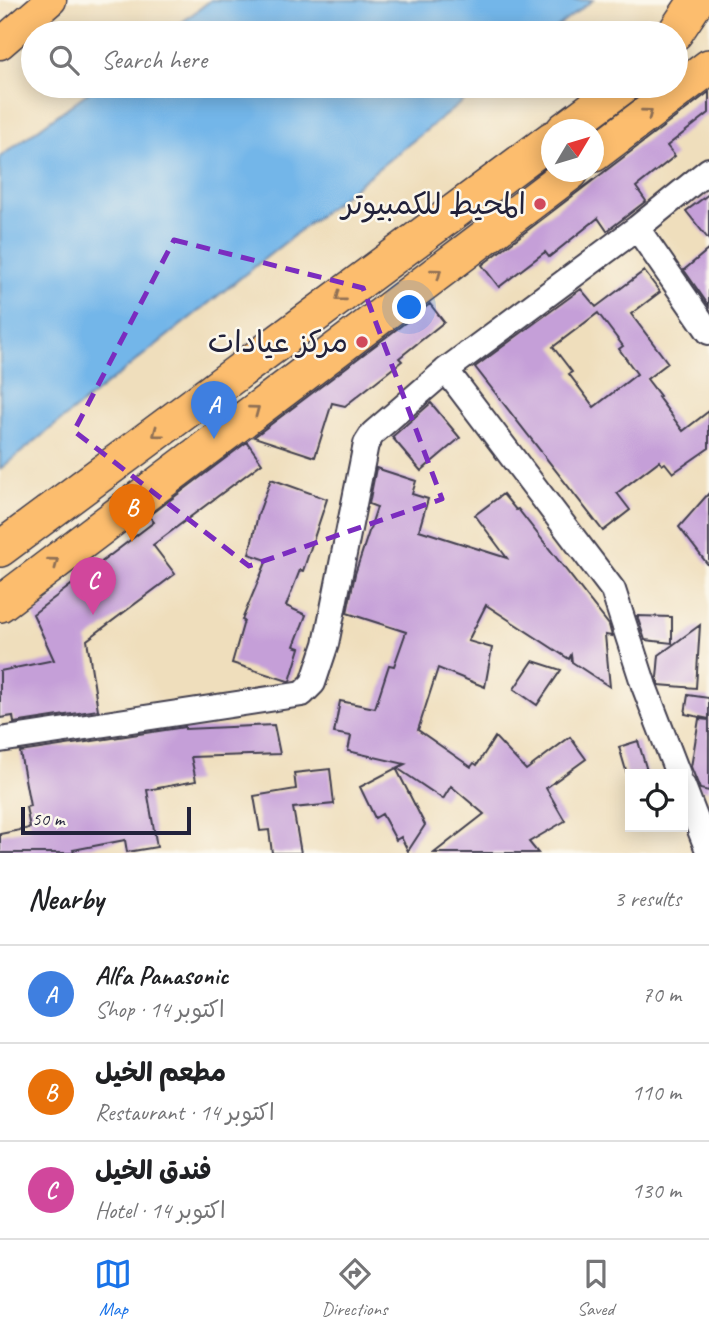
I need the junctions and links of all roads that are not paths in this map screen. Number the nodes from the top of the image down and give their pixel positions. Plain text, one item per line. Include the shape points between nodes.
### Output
1 (51, 0) edge
2 (697, 0) edge
3 (27, 21) edge
4 (683, 21) edge
5 (21, 26) edge
6 (0, 44) edge
7 (709, 67) edge
8 (688, 83) edge
9 (607, 98) edge
10 (668, 98) edge
11 (579, 119) edge
12 (541, 146) edge
13 (604, 146) edge
14 (709, 170) edge
15 (558, 182) edge
16 (637, 228) junction
17 (709, 332) edge
18 (446, 370) junction
19 (0, 549) edge
20 (0, 604) edge
21 (0, 740) edge
22 (676, 769) edge
23 (688, 799) edge
24 (709, 853) edge

1 - 3 main road
2 - 4 highway
5 - 6 main road
8 -> 7 highway
9 - 11 highway
13 -> 10 highway
12 -> 19 highway
14 - 16 street
20 -> 15 highway
16 - 17 street
16 - 18 street
18 - 21 street via 366,444 326,644 313,683 302,694
18 - 22 street via 613,590 643,686
23 - 24 street

